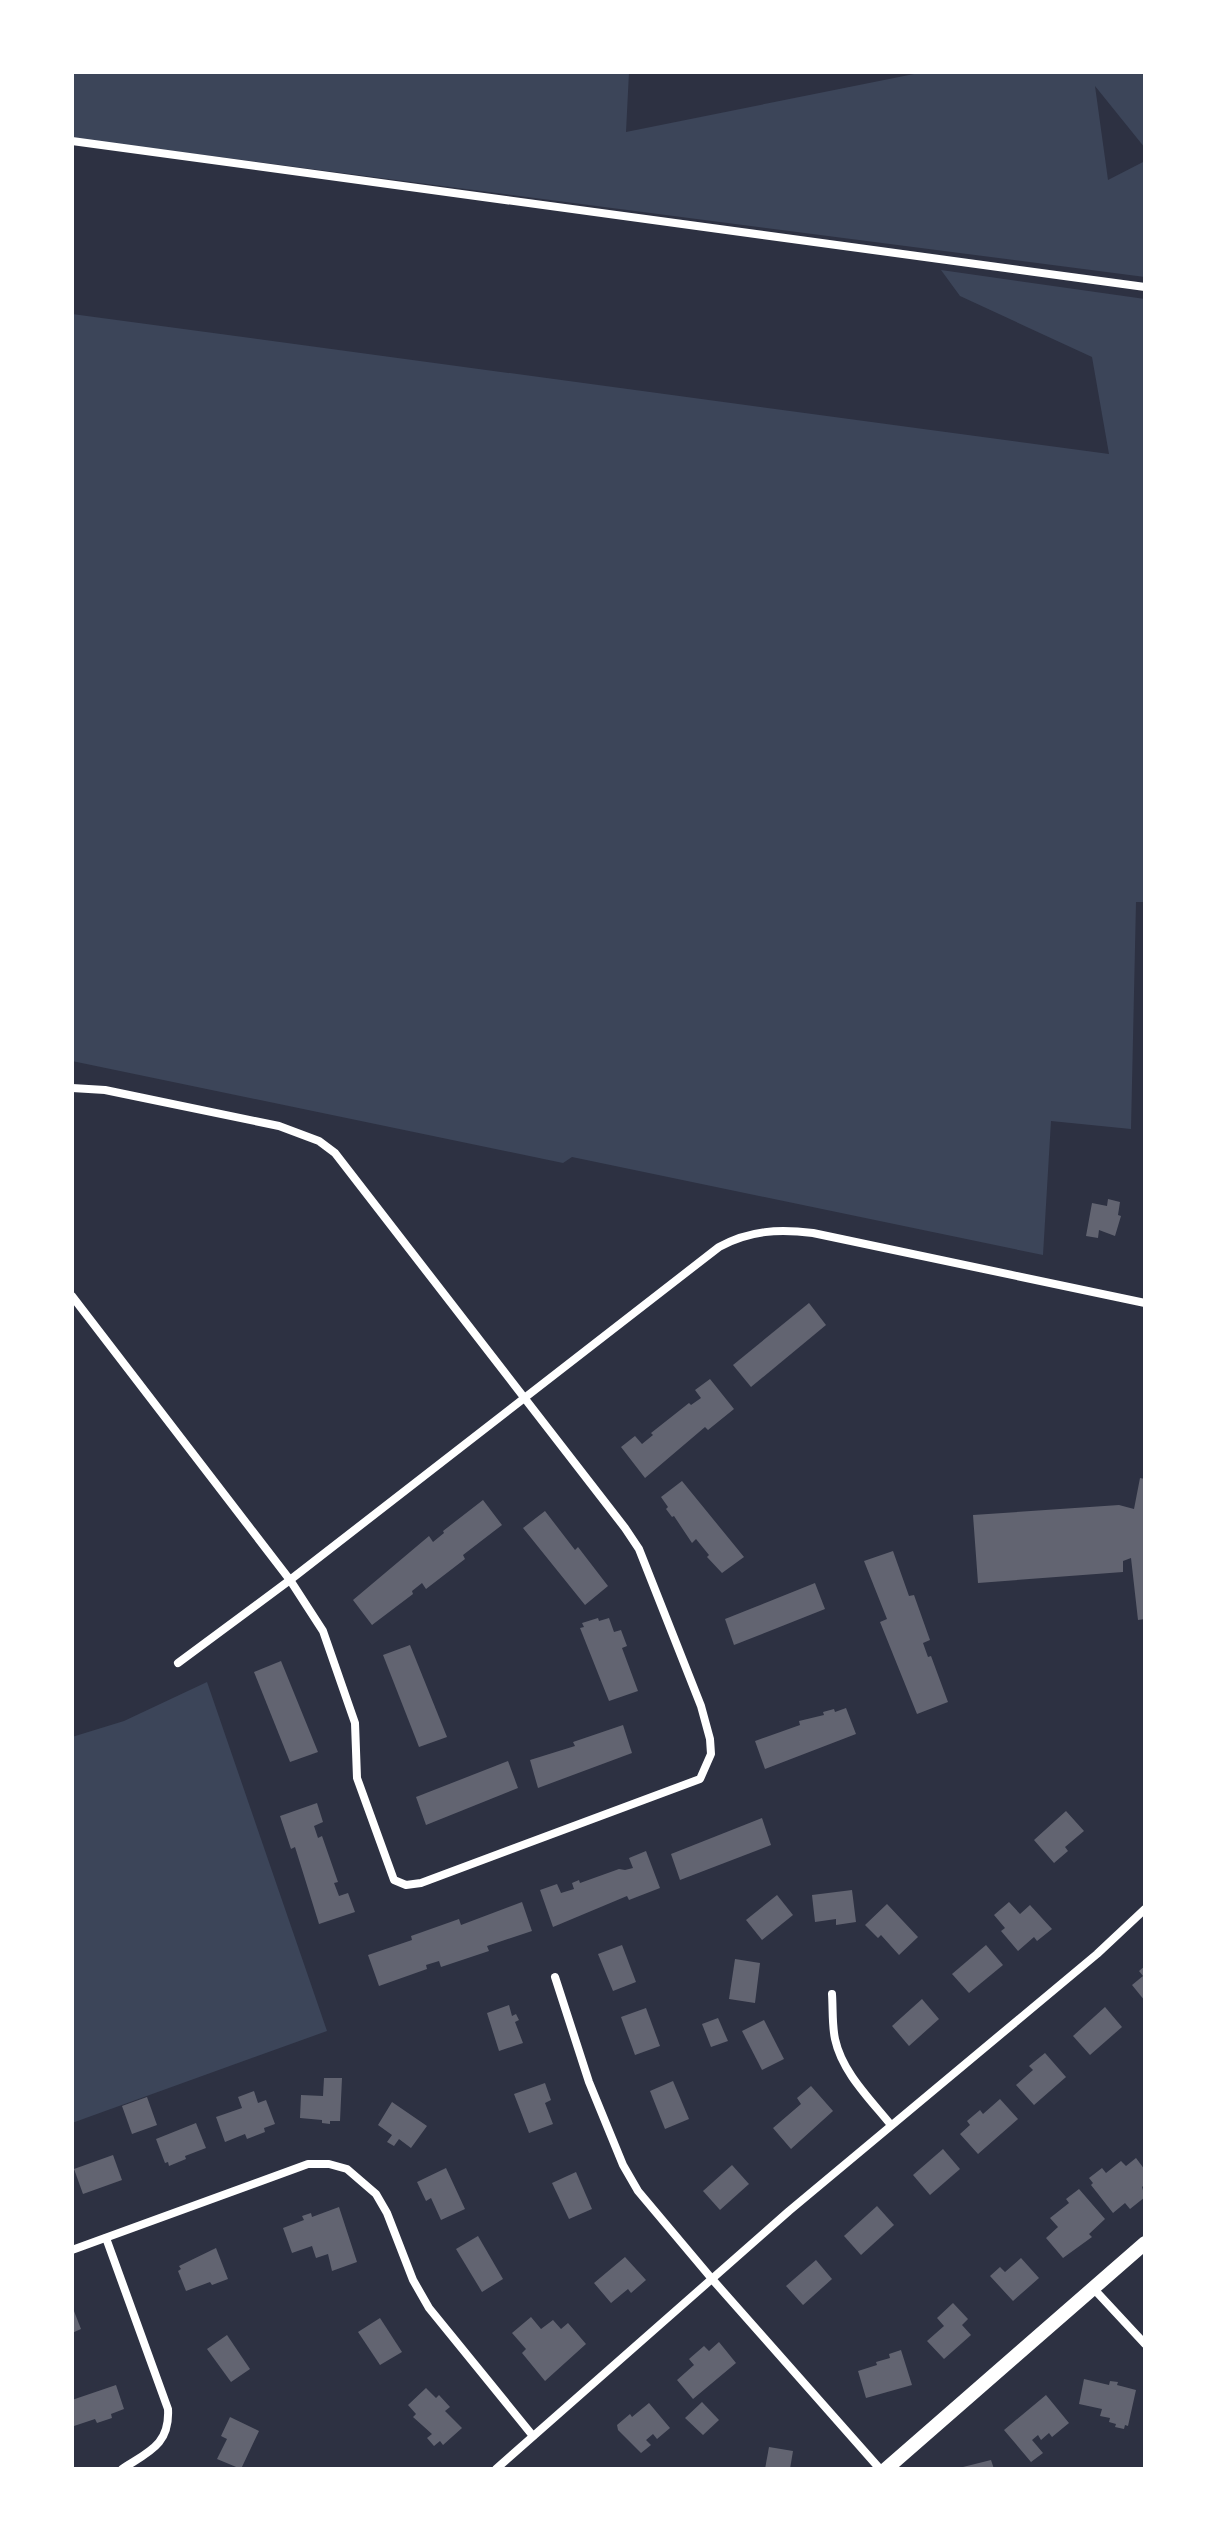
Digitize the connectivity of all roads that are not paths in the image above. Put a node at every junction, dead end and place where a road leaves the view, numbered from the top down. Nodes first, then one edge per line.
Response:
1 (72, 141) edge
2 (1145, 287) edge
3 (72, 1088) edge
4 (72, 1296) edge
5 (1145, 1303) edge
6 (524, 1397) junction
7 (290, 1580) junction
8 (178, 1663) dead end
9 (1145, 1909) edge
10 (555, 1977) dead end
11 (832, 1994) dead end
12 (891, 2125) junction
13 (106, 2238) junction
14 (1145, 2243) edge
15 (72, 2250) edge
16 (712, 2279) junction
17 (1093, 2288) junction
18 (1145, 2344) edge
19 (533, 2436) junction
20 (122, 2469) edge
21 (496, 2469) edge
22 (883, 2469) edge

1 - 2 street
3 - 6 street
4 - 7 street
5 - 6 street
6 - 7 street
6 - 7 street
7 - 8 street
9 - 12 street
10 - 16 street
11 - 12 street
12 - 16 street
13 - 15 street
13 - 19 street
13 - 20 street
14 - 17 street
16 - 19 street
16 - 22 street
17 - 18 street
17 - 22 street
19 - 21 street

